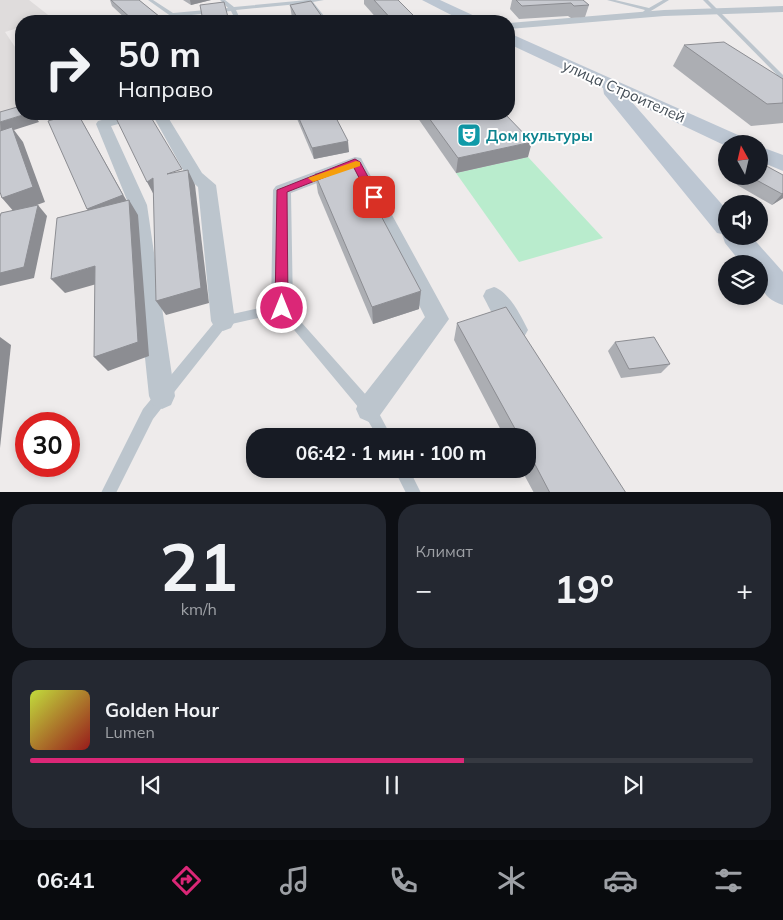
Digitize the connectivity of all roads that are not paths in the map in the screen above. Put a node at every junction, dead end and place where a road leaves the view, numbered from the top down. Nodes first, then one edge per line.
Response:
1 (150, 0) edge
2 (222, 0) edge
3 (322, 0) edge
4 (429, 0) edge
5 (609, 0) edge
6 (667, 0) edge
7 (705, 0) edge
8 (310, 1) edge
9 (715, 6) edge
10 (232, 9) junction
11 (783, 9) edge
12 (754, 10) junction
13 (646, 12) junction
14 (235, 15) edge
15 (320, 15) edge
16 (461, 15) edge
17 (783, 18) edge
18 (515, 25) edge
19 (515, 41) edge
20 (783, 79) edge
21 (606, 84) junction
22 (117, 120) edge
23 (162, 120) edge
24 (719, 135) edge
25 (768, 157) edge
26 (783, 164) edge
27 (718, 217) edge
28 (742, 245) edge
29 (751, 255) edge
30 (768, 276) edge
31 (783, 293) edge
32 (494, 296) dead end
33 (282, 308) junction
34 (223, 321) junction
35 (532, 353) edge
36 (162, 396) junction
37 (369, 409) junction
38 (380, 428) edge
39 (406, 478) edge
40 (108, 492) edge
41 (414, 492) edge

1 - 10 lane
2 - 10 lane
3 - 8 lane
4 - 16 street
5 - 13 lane
6 - 13 lane
7 - 9 lane
8 - 10 lane
8 - 15 lane
9 - 12 street
9 - 13 street
9 - 20 lane
10 - 14 lane
11 - 12 street
12 - 17 street
13 - 18 street
19 - 21 street, улица Строителей
21 - 24 street, улица Строителей
21 - 27 street
22 - 36 street
23 - 34 street
25 - 26 street
28 - 29 street
30 - 31 street
32 - 35 street
33 - 34 lane
33 - 37 lane
33 - 37 street
34 - 36 lane
36 - 40 lane
37 - 38 lane
39 - 41 lane

